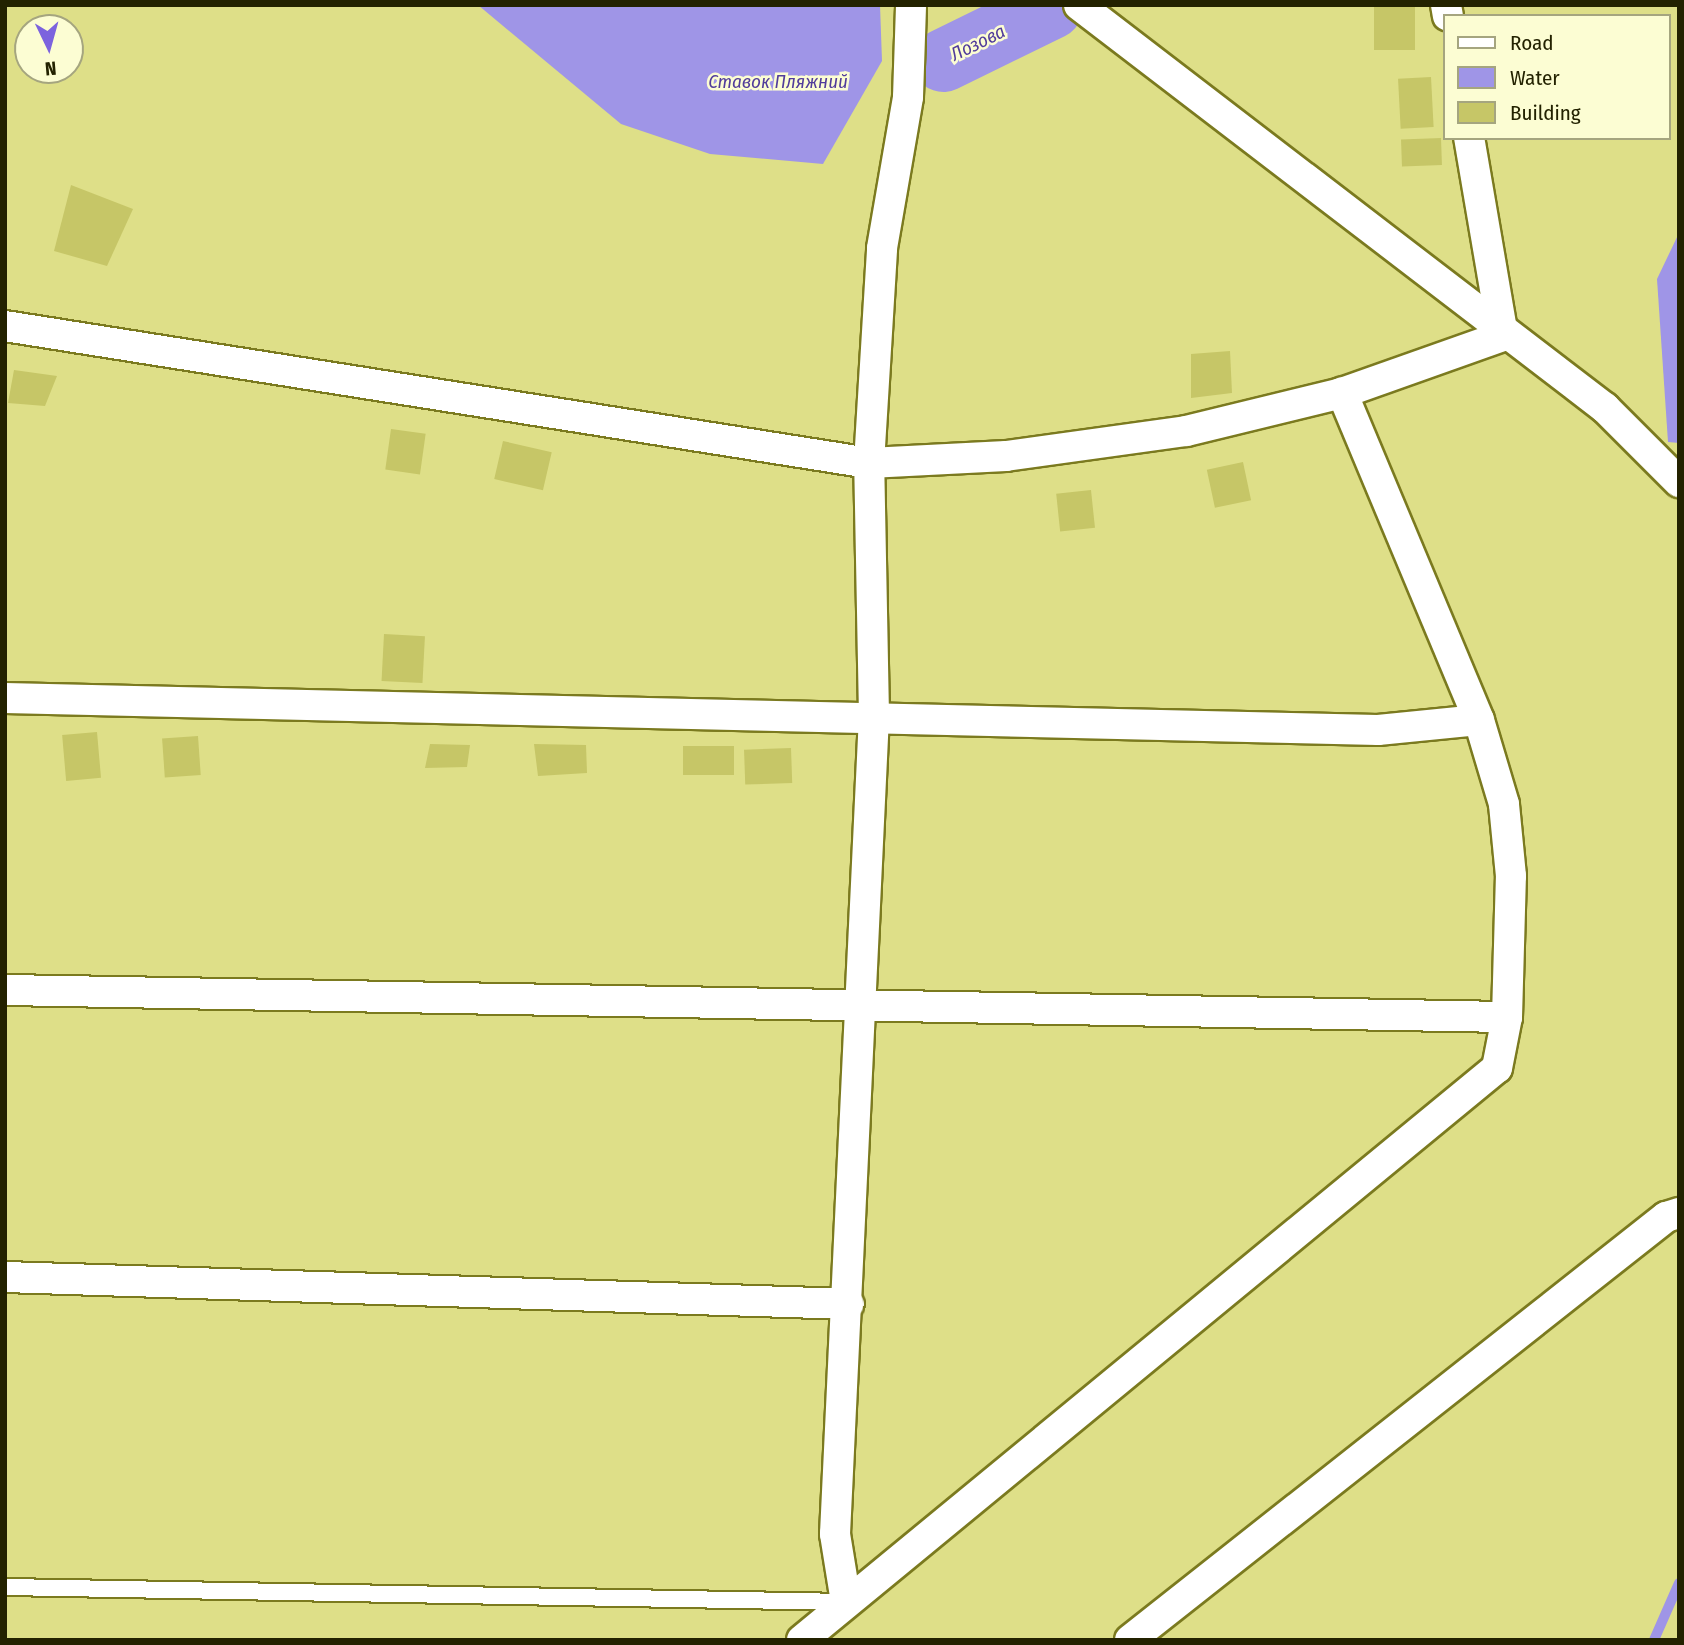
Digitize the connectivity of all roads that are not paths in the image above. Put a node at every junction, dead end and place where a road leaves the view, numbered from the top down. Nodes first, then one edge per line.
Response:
1 (911, 5) edge
2 (1079, 5) edge
3 (1469, 140) edge
4 (5, 326) edge
5 (1503, 336) junction
6 (1342, 393) junction
7 (869, 463) junction
8 (1679, 482) edge
9 (5, 698) edge
10 (874, 715) junction
11 (1479, 720) junction
12 (5, 990) edge
13 (857, 1002) junction
14 (1507, 1017) junction
15 (1679, 1213) edge
16 (5, 1277) edge
17 (849, 1304) junction
18 (5, 1587) edge
19 (846, 1602) junction
20 (802, 1640) edge
21 (1130, 1640) edge

1 - 7 street
2 - 5 street
3 - 5 street
4 - 7 street
5 - 6 street
5 - 8 street
6 - 7 street
6 - 11 street
7 - 10 street
9 - 10 street
10 - 11 street
10 - 13 street
11 - 14 street
12 - 13 street
13 - 14 street
13 - 17 street
14 - 19 street
15 - 21 street
16 - 17 street
17 - 19 street
18 - 19 lane
19 - 20 street

